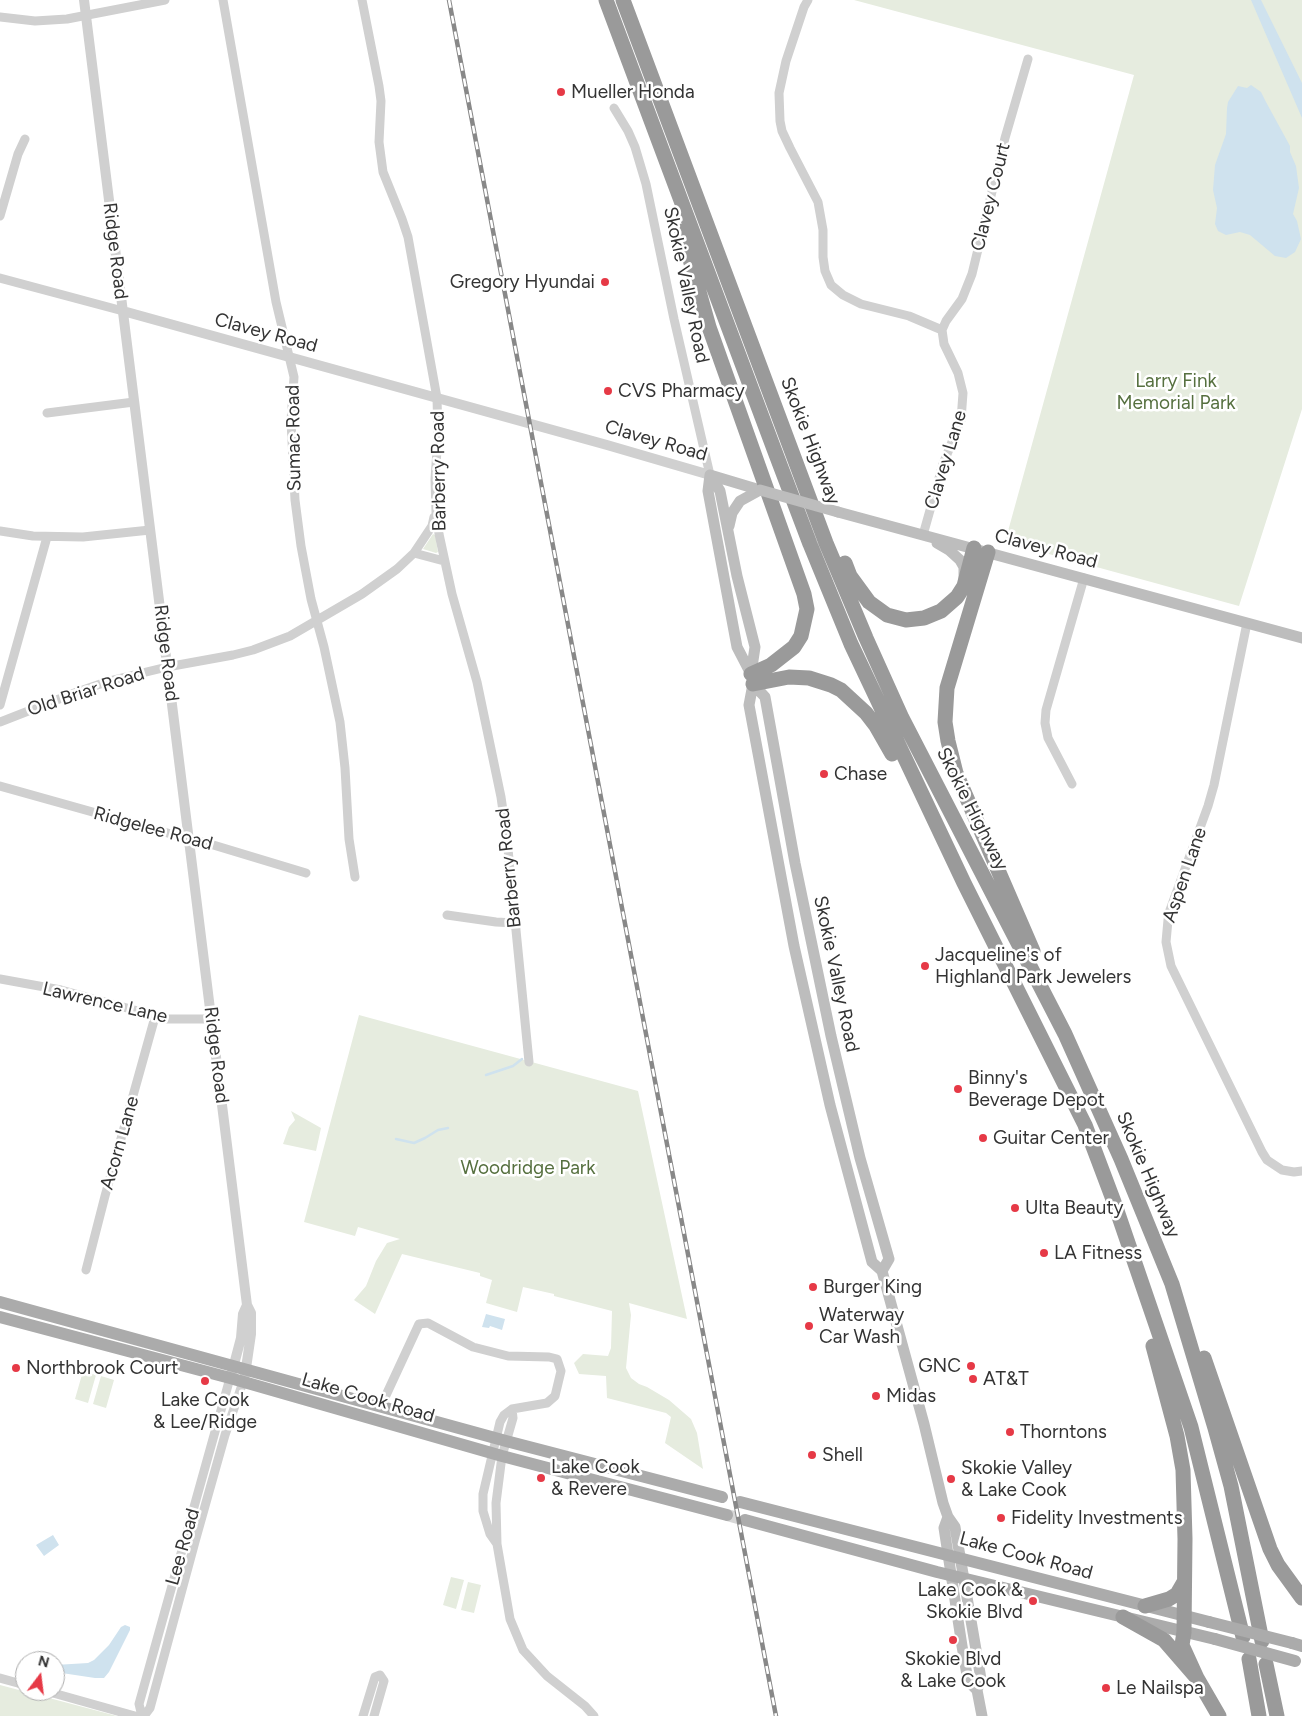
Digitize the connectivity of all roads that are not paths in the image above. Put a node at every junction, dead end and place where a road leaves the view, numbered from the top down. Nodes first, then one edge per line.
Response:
1 (84, 0) edge
2 (165, 0) edge
3 (223, 0) edge
4 (362, 0) edge
5 (606, 0) edge
6 (623, 0) edge
7 (808, 0) edge
8 (86, 15) junction
9 (0, 17) edge
10 (1028, 59) dead end
11 (614, 108) dead end
12 (652, 122) junction
13 (25, 138) dead end
14 (0, 216) edge
15 (0, 278) edge
16 (123, 311) junction
17 (942, 330) junction
18 (289, 357) junction
19 (759, 363) junction
20 (437, 398) junction
21 (134, 402) junction
22 (47, 413) dead end
23 (710, 475) junction
24 (760, 490) junction
25 (436, 512) junction
26 (728, 529) junction
27 (150, 530) junction
28 (0, 531) edge
29 (924, 536) junction
30 (47, 537) junction
31 (981, 550) junction
32 (414, 553) junction
33 (444, 561) junction
34 (1084, 578) junction
35 (964, 586) junction
36 (317, 621) junction
37 (1246, 623) junction
38 (1302, 638) edge
39 (167, 667) junction
40 (752, 679) junction
41 (0, 705) edge
42 (0, 722) edge
43 (1072, 784) dead end
44 (0, 786) edge
45 (189, 840) junction
46 (952, 855) junction
47 (306, 873) dead end
48 (355, 877) dead end
49 (447, 915) dead end
50 (515, 923) junction
51 (0, 978) edge
52 (155, 1017) junction
53 (211, 1019) junction
54 (1065, 1034) junction
55 (831, 1036) junction
56 (815, 1039) junction
57 (529, 1062) dead end
58 (846, 1101) junction
59 (830, 1105) junction
60 (1302, 1171) edge
61 (1114, 1202) junction
62 (86, 1270) dead end
63 (882, 1271) junction
64 (1172, 1284) junction
65 (0, 1302) edge
66 (0, 1317) edge
67 (238, 1374) junction
68 (381, 1406) junction
69 (501, 1439) junction
70 (497, 1455) junction
71 (722, 1497) dead end
72 (740, 1502) dead end
73 (727, 1515) tunnel mouth
74 (948, 1517) junction
75 (745, 1520) tunnel mouth
76 (497, 1544) junction
77 (947, 1555) junction
78 (962, 1559) junction
79 (950, 1575) junction
80 (964, 1578) junction
81 (1184, 1582) junction
82 (1302, 1598) edge
83 (1145, 1606) junction
84 (1184, 1616) junction
85 (1123, 1617) junction
86 (1184, 1632) junction
87 (1243, 1637) dead end
88 (1262, 1641) dead end
89 (1298, 1645) edge
90 (1248, 1659) dead end
91 (1299, 1662) edge
92 (1266, 1664) dead end
93 (0, 1678) edge
94 (1197, 1678) junction
95 (15, 1682) edge
96 (977, 1690) junction
97 (65, 1696) edge
98 (136, 1716) edge
99 (143, 1716) edge
100 (363, 1716) edge
101 (374, 1716) edge
102 (594, 1716) edge
103 (982, 1716) edge
104 (1219, 1716) edge
105 (1259, 1716) edge
106 (1277, 1716) edge

1 - 8 street, Ridge Road
2 - 8 street
3 - 18 street, Sumac Road
4 - 20 street, Barberry Road
5 - 12 highway, Skokie Highway
6 - 19 highway, Skokie Highway
7 - 17 street
8 - 9 street
8 - 16 street, Ridge Road
10 - 17 street, Clavey Court
11 - 23 street, Skokie Valley Road
12 - 40 highway
12 - 46 highway, Skokie Highway
13 - 14 street
15 - 16 street, Clavey Road
16 - 18 street, Clavey Road
16 - 21 street, Ridge Road
17 - 29 street, Clavey Lane
18 - 20 street, Clavey Road
18 - 36 street, Sumac Road
19 - 35 highway
19 - 54 highway, Skokie Highway
20 - 23 street, Clavey Road
20 - 25 street, Barberry Road
21 - 22 street
21 - 27 street, Ridge Road
23 - 24 main road, Clavey Road
23 - 26 main road, Skokie Valley Road
23 - 40 main road, Skokie Valley Road
24 - 26 main road
24 - 29 main road, Clavey Road, bridge
25 - 32 street, Old Briar Road
25 - 33 street, Barberry Road
26 - 40 main road, Skokie Valley Road
27 - 30 street
27 - 39 street, Ridge Road
28 - 30 street
29 - 31 main road, Clavey Road
29 - 35 main road
30 - 41 street
31 - 34 main road, Clavey Road
31 - 35 highway
31 - 54 highway
32 - 33 street
32 - 36 street, Old Briar Road
33 - 50 street, Barberry Road
34 - 37 main road, Clavey Road
34 - 43 street
36 - 39 street, Old Briar Road
36 - 48 street, Sumac Road
37 - 38 main road, Clavey Road
37 - 60 street, Aspen Lane
39 - 42 street, Old Briar Road
39 - 45 street, Ridge Road
40 - 46 highway
40 - 55 main road, Skokie Valley Road
40 - 56 main road, Skokie Valley Road
44 - 45 street, Ridgelee Road
45 - 47 street, Ridgelee Road
45 - 53 street, Ridge Road
46 - 61 highway, Skokie Highway
49 - 50 street
50 - 57 street, Barberry Road
51 - 52 street, Lawrence Lane
52 - 53 street, Lawrence Lane
52 - 62 street, Acorn Lane
53 - 67 street, Ridge Road
54 - 64 highway, Skokie Highway
55 - 56 main road
55 - 58 main road, Skokie Valley Road
56 - 59 main road, Skokie Valley Road
58 - 59 main road
58 - 63 main road, Skokie Valley Road
59 - 63 main road, Skokie Valley Road
61 - 81 highway
61 - 87 highway, Skokie Highway
63 - 74 main road, Skokie Valley Road
64 - 82 highway
64 - 88 highway, Skokie Highway
65 - 67 main road, Lake Cook Road
66 - 67 main road, Lake Cook Road
67 - 68 main road, Lake Cook Road
67 - 70 main road, Lake Cook Road
67 - 99 street, Lee Road
67 - 99 street, Lee Road
68 - 69 main road, Lake Cook Road
68 - 69 street
69 - 70 street
69 - 71 main road, Lake Cook Road
70 - 73 main road, Lake Cook Road
70 - 76 street
70 - 76 street
72 - 77 main road, Lake Cook Road
74 - 77 main road, Skokie Valley Road
74 - 78 main road, Skokie Valley Road
75 - 79 main road, Lake Cook Road
76 - 102 street
77 - 78 main road, Lake Cook Road
77 - 79 main road, Skokie Valley Road
78 - 80 main road, Skokie Valley Road
78 - 83 main road, Lake Cook Road
79 - 80 main road, Lake Cook Road
79 - 96 main road, Skokie Valley Road
80 - 85 main road, Lake Cook Road
80 - 96 main road, Skokie Valley Road
81 - 83 highway
81 - 84 highway
83 - 84 main road, Lake Cook Road
84 - 86 highway
84 - 89 main road, Lake Cook Road, bridge
85 - 86 main road, Lake Cook Road
85 - 94 highway
86 - 91 main road, Lake Cook Road, bridge
86 - 94 highway
90 - 105 highway
92 - 106 highway
93 - 95 street
94 - 104 highway
96 - 103 main road
97 - 98 street
100 - 101 street

